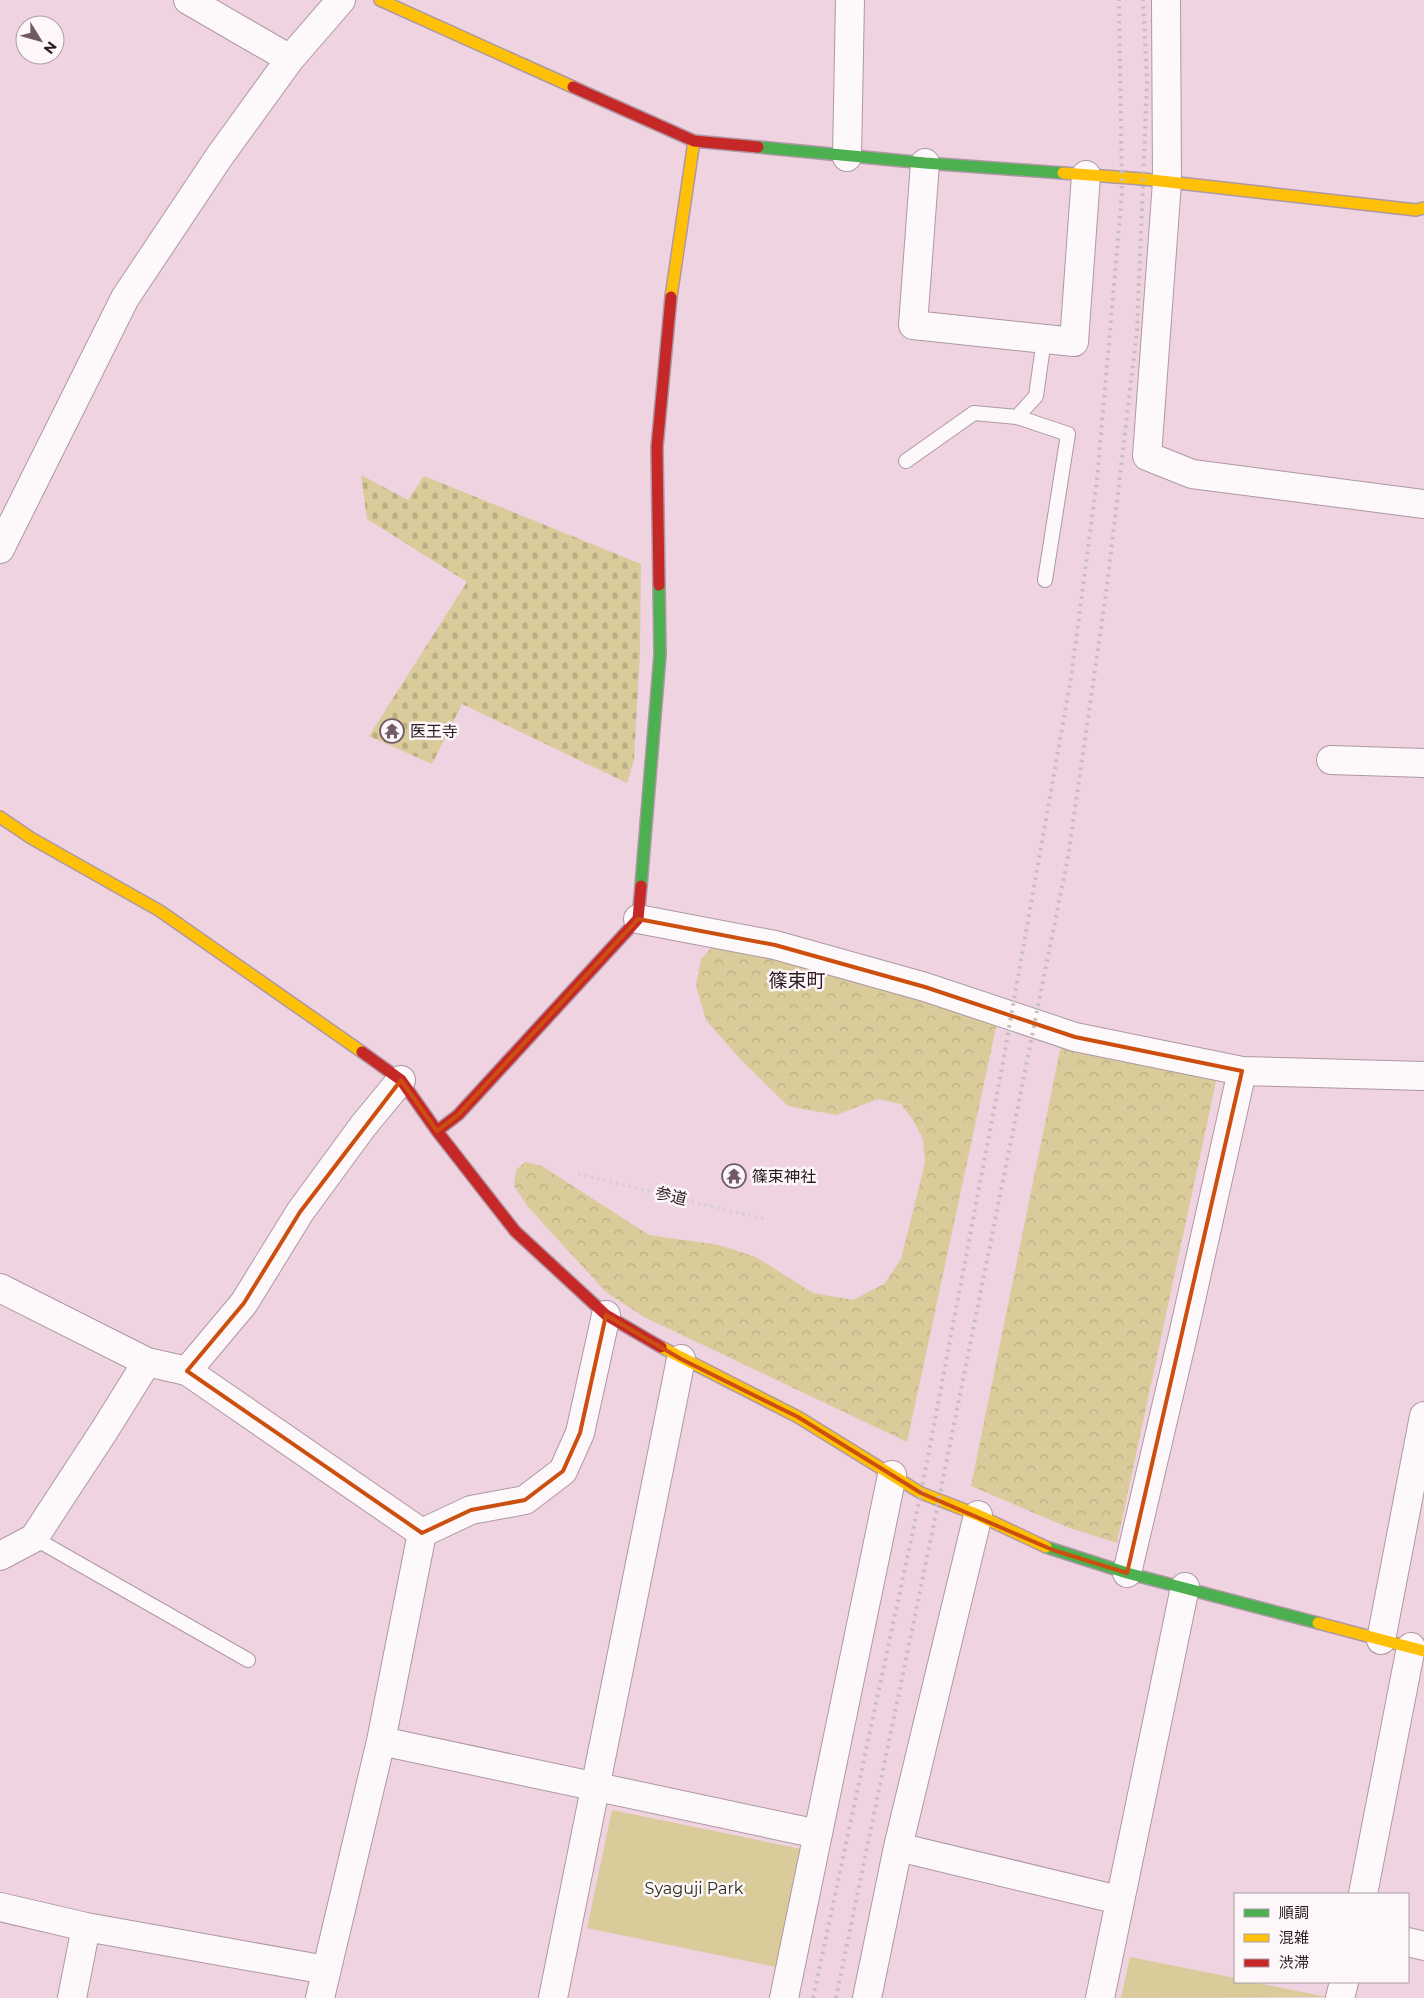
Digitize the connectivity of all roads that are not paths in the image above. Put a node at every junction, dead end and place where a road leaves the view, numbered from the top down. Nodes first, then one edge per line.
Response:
1 (188, 0) edge
2 (341, 0) edge
3 (380, 0) edge
4 (850, 0) edge
5 (1166, 0) edge
6 (290, 59) junction
7 (694, 140) junction
8 (847, 157) junction
9 (925, 164) junction
10 (1086, 175) junction
11 (1167, 182) junction
12 (1424, 208) edge
13 (1044, 339) junction
14 (1016, 417) junction
15 (906, 461) dead end
16 (1424, 504) edge
17 (0, 549) edge
18 (1045, 580) dead end
19 (1331, 760) dead end
20 (1424, 763) edge
21 (0, 817) edge
22 (638, 919) junction
23 (1423, 1070) edge
24 (1242, 1071) junction
25 (401, 1080) junction
26 (437, 1131) junction
27 (0, 1288) edge
28 (606, 1315) junction
29 (680, 1359) junction
30 (147, 1362) junction
31 (187, 1371) junction
32 (1424, 1416) edge
33 (892, 1475) junction
34 (978, 1515) junction
35 (422, 1533) junction
36 (34, 1538) junction
37 (0, 1556) edge
38 (1127, 1573) junction
39 (1185, 1587) junction
40 (1381, 1640) junction
41 (1417, 1649) edge
42 (248, 1660) dead end
43 (381, 1741) junction
44 (596, 1786) junction
45 (818, 1834) junction
46 (898, 1847) junction
47 (1363, 1893) edge
48 (1120, 1900) junction
49 (0, 1907) edge
50 (86, 1928) junction
51 (1409, 1942) edge
52 (1424, 1946) edge
53 (326, 1970) junction
54 (1344, 1983) edge
55 (72, 1998) edge
56 (320, 1998) edge
57 (552, 1998) edge
58 (784, 1998) edge
59 (867, 1998) edge
60 (1100, 1998) edge
61 (1340, 1998) edge

1 - 6 street
2 - 6 street
3 - 7 street
4 - 8 street
5 - 11 street
6 - 17 street
7 - 8 street
7 - 22 street
8 - 9 street
9 - 10 street
9 - 13 street
10 - 11 street
10 - 13 street
11 - 12 street
11 - 16 street
13 - 14 lane
14 - 15 lane
14 - 18 lane
19 - 20 street
21 - 25 street
22 - 24 street
22 - 26 street
23 - 24 street
24 - 38 street
25 - 26 street
25 - 31 street
26 - 28 street
27 - 30 street
28 - 29 street
28 - 35 street
29 - 33 street
29 - 44 street
30 - 31 street
30 - 36 street
31 - 35 street
32 - 40 street
33 - 34 street
33 - 45 street
34 - 38 street
34 - 46 street
35 - 43 street
36 - 37 street
36 - 42 lane
38 - 39 street
39 - 40 street
39 - 48 street
40 - 41 street
41 - 47 street
43 - 44 street
43 - 53 street
44 - 45 street
44 - 57 street
45 - 58 street
46 - 48 street
46 - 59 street
48 - 60 street
49 - 50 street
50 - 53 street
50 - 55 street
51 - 52 street
53 - 56 street
54 - 61 street

